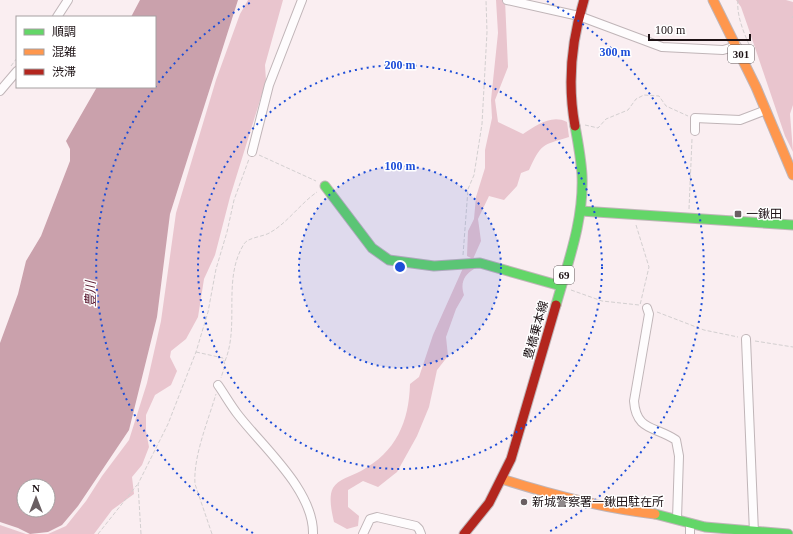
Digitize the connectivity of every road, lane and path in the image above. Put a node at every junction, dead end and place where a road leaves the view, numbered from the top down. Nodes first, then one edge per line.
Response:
1 (68, 0) edge
2 (302, 0) edge
3 (486, 0) edge
4 (507, 0) edge
5 (584, 0) edge
6 (713, 0) edge
7 (738, 0) edge
8 (58, 16) edge
9 (579, 16) junction
10 (737, 46) junction
11 (753, 54) dead end
12 (16, 72) edge
13 (0, 91) edge
14 (766, 110) junction
15 (695, 118) junction
16 (575, 124) junction
17 (695, 131) joint
18 (252, 152) junction
19 (793, 175) edge
20 (324, 186) junction
21 (581, 211) junction
22 (636, 216) junction
23 (688, 218) junction
24 (793, 225) edge
25 (461, 265) junction
26 (561, 286) junction
27 (644, 307) junction
28 (746, 339) junction
29 (793, 347) edge
30 (196, 352) junction
31 (225, 361) junction
32 (218, 385) junction
33 (502, 479) junction
34 (138, 484) junction
35 (677, 519) junction
36 (690, 523) junction
37 (754, 532) junction
38 (98, 534) edge
39 (141, 534) edge
40 (212, 534) edge
41 (313, 534) edge
42 (363, 534) edge
43 (421, 534) edge
44 (464, 534) edge
45 (690, 534) edge
46 (788, 534) edge

1 - 8 street
2 - 18 street
3 - 25 path
4 - 9 street
5 - 9 main road, 豊橋乗本線 / 69
6 - 10 main road, 301
7 - 11 path
9 - 10 street
9 - 16 main road, 豊橋乗本線 / 69
10 - 14 main road, 301
12 - 13 street
14 - 15 street
14 - 19 main road, 301
15 - 16 path
15 - 17 street
16 - 21 main road, 豊橋乗本線 / 69
17 - 23 path
18 - 20 path
18 - 30 path
20 - 25 main road
20 - 31 path
21 - 22 main road
21 - 26 main road, 豊橋乗本線 / 69
22 - 23 main road
22 - 27 path
23 - 24 main road
25 - 26 main road
26 - 27 path
26 - 33 main road, 豊橋乗本線 / 69
27 - 28 path
27 - 35 street
28 - 29 path
28 - 37 street
30 - 31 path
30 - 34 path
31 - 32 path
32 - 40 path
32 - 41 street
33 - 35 main road
33 - 44 main road, 豊橋乗本線 / 69
34 - 38 path
34 - 39 path
35 - 36 main road
36 - 37 main road
36 - 45 street
37 - 46 main road
42 - 43 street

